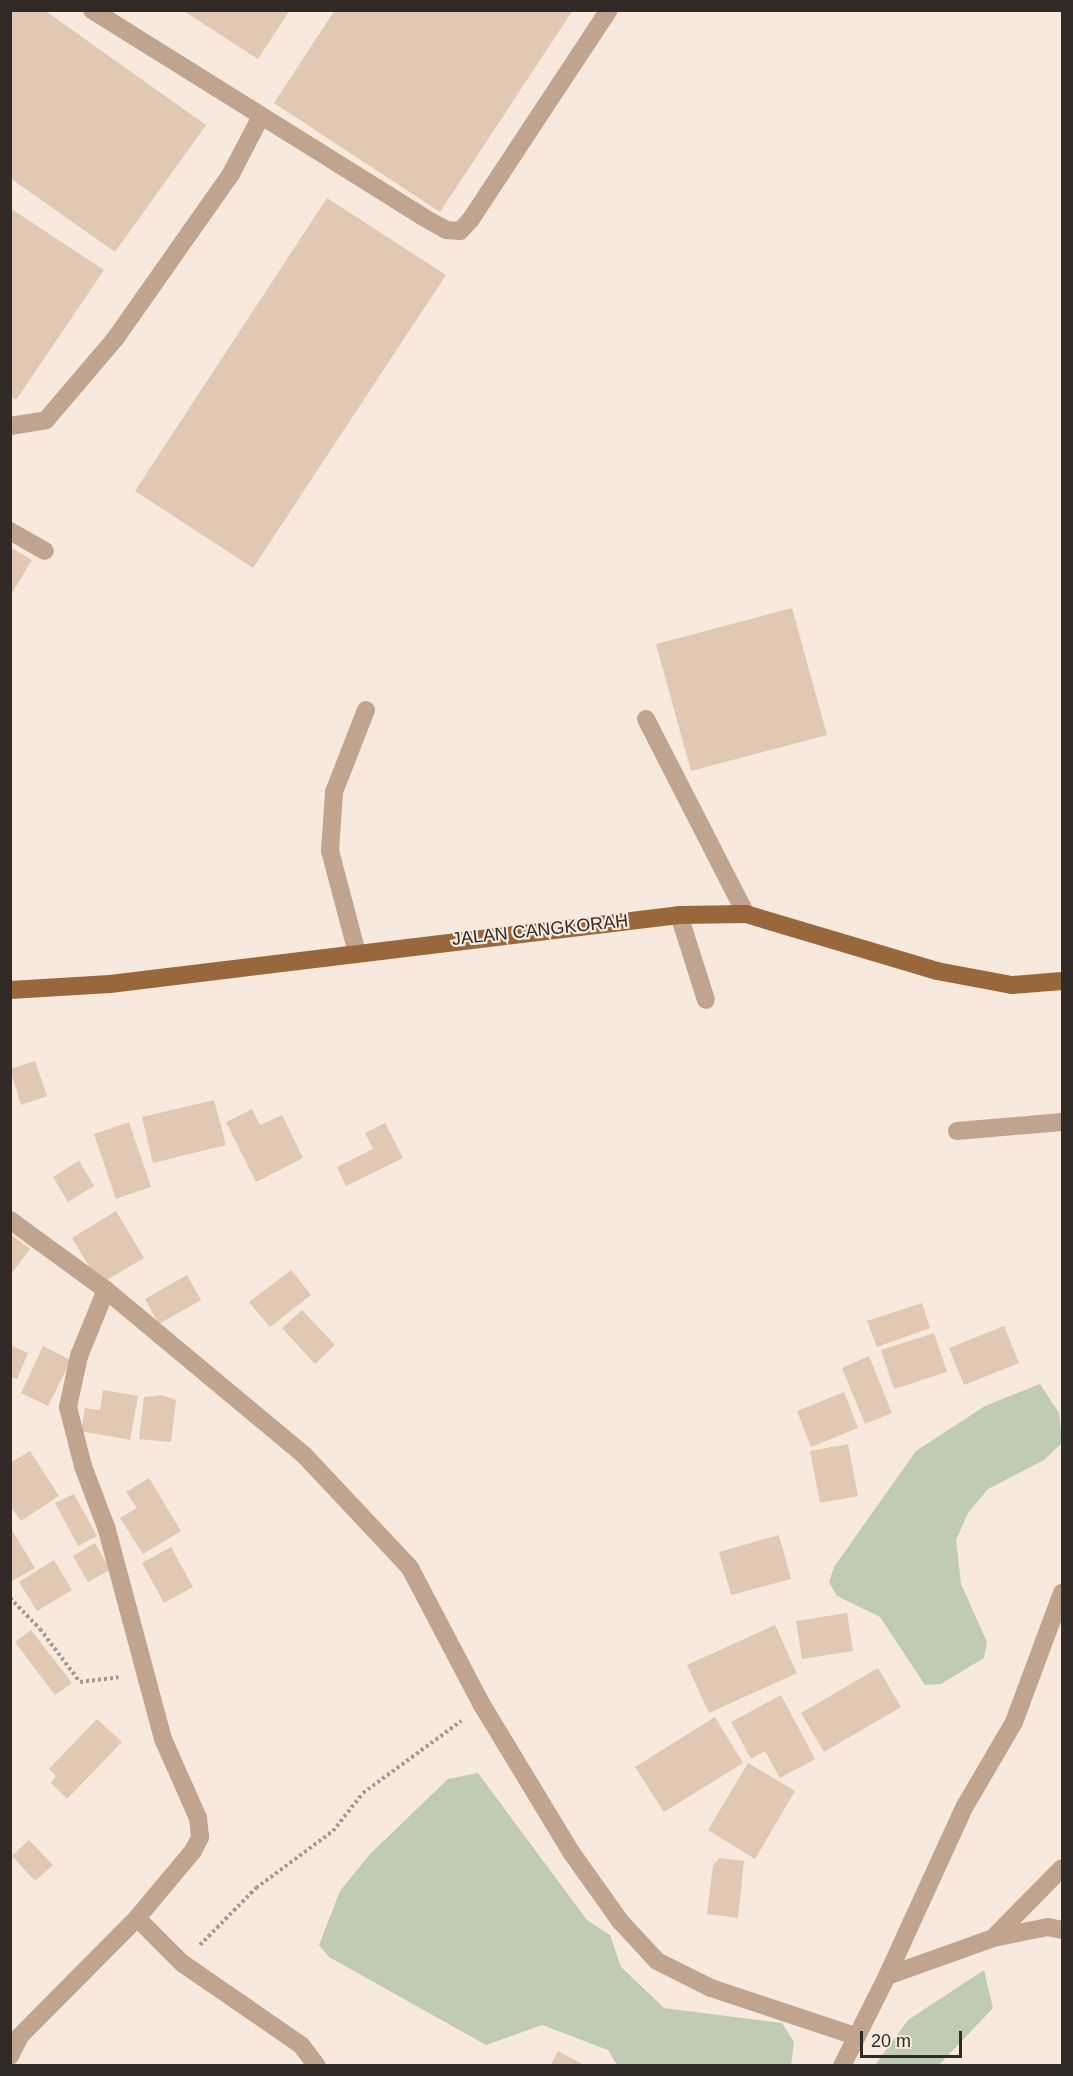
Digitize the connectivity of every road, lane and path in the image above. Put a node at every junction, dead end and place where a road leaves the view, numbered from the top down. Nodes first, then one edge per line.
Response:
1 (92, 10) edge
2 (609, 10) edge
3 (260, 118) junction
4 (10, 426) edge
5 (10, 531) edge
6 (45, 551) dead end
7 (366, 710) dead end
8 (646, 719) dead end
9 (746, 914) junction
10 (679, 915) junction
11 (357, 953) junction
12 (1062, 981) edge
13 (10, 990) edge
14 (706, 1000) dead end
15 (1062, 1122) edge
16 (957, 1131) dead end
17 (10, 1220) edge
18 (106, 1290) junction
19 (1062, 1593) edge
20 (10, 1598) edge
21 (145, 1671) junction
22 (482, 1706) junction
23 (1062, 1868) edge
24 (137, 1918) junction
25 (1062, 1930) edge
26 (993, 1938) junction
27 (182, 1963) junction
28 (887, 1976) junction
29 (855, 2036) junction
30 (10, 2056) edge
31 (317, 2066) edge
32 (842, 2066) edge

1 - 3 street
2 - 3 street
3 - 4 street
5 - 6 street
7 - 11 street
8 - 9 street
9 - 10 main road, JALAN CANGKORAH
9 - 12 main road, JALAN CANGKORAH
10 - 11 main road, JALAN CANGKORAH
10 - 14 street
11 - 13 main road, JALAN CANGKORAH
15 - 16 street
17 - 18 street
18 - 21 street
18 - 22 street
19 - 28 street
20 - 21 path
21 - 24 street
22 - 27 path
22 - 29 street
23 - 26 street
24 - 27 street
24 - 30 street
25 - 26 street
26 - 28 street
27 - 31 street
28 - 29 street
29 - 32 street

